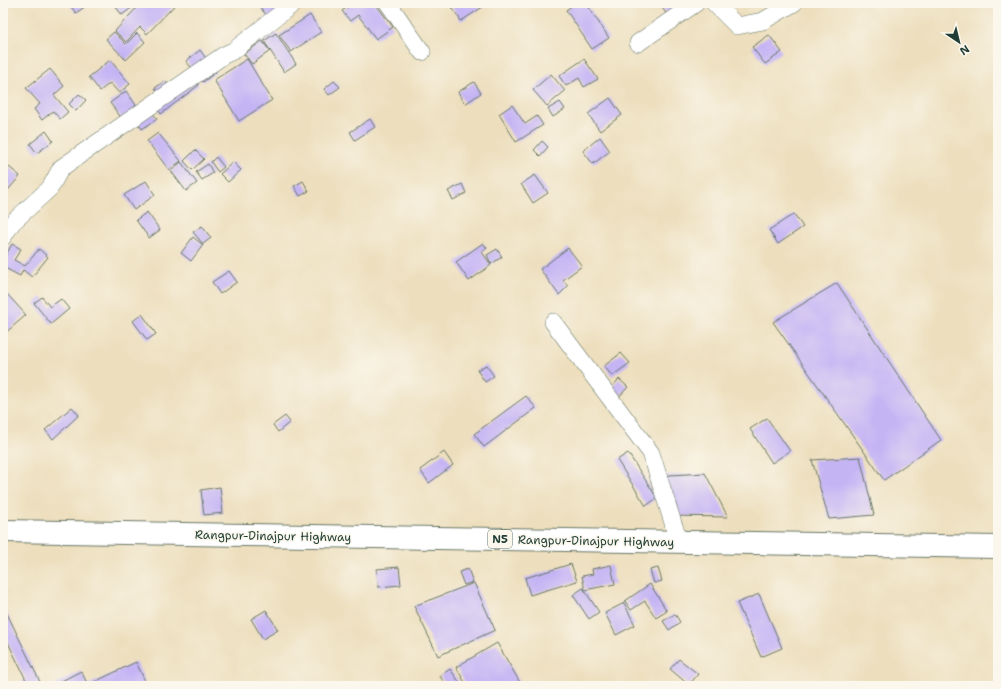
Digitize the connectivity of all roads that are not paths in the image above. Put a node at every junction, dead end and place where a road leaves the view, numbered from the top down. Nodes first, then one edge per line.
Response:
1 (294, 3) edge
2 (388, 3) edge
3 (696, 3) edge
4 (714, 3) edge
5 (794, 3) edge
6 (638, 43) dead end
7 (422, 52) dead end
8 (3, 237) edge
9 (553, 322) dead end
10 (3, 531) edge
11 (679, 542) junction
12 (998, 548) edge

1 - 8 street
2 - 7 street
3 - 6 street
4 - 5 street
9 - 11 street
10 - 11 highway, Rangpur-Dinajpur Highway / N5
11 - 12 highway, Rangpur-Dinajpur Highway / N5

